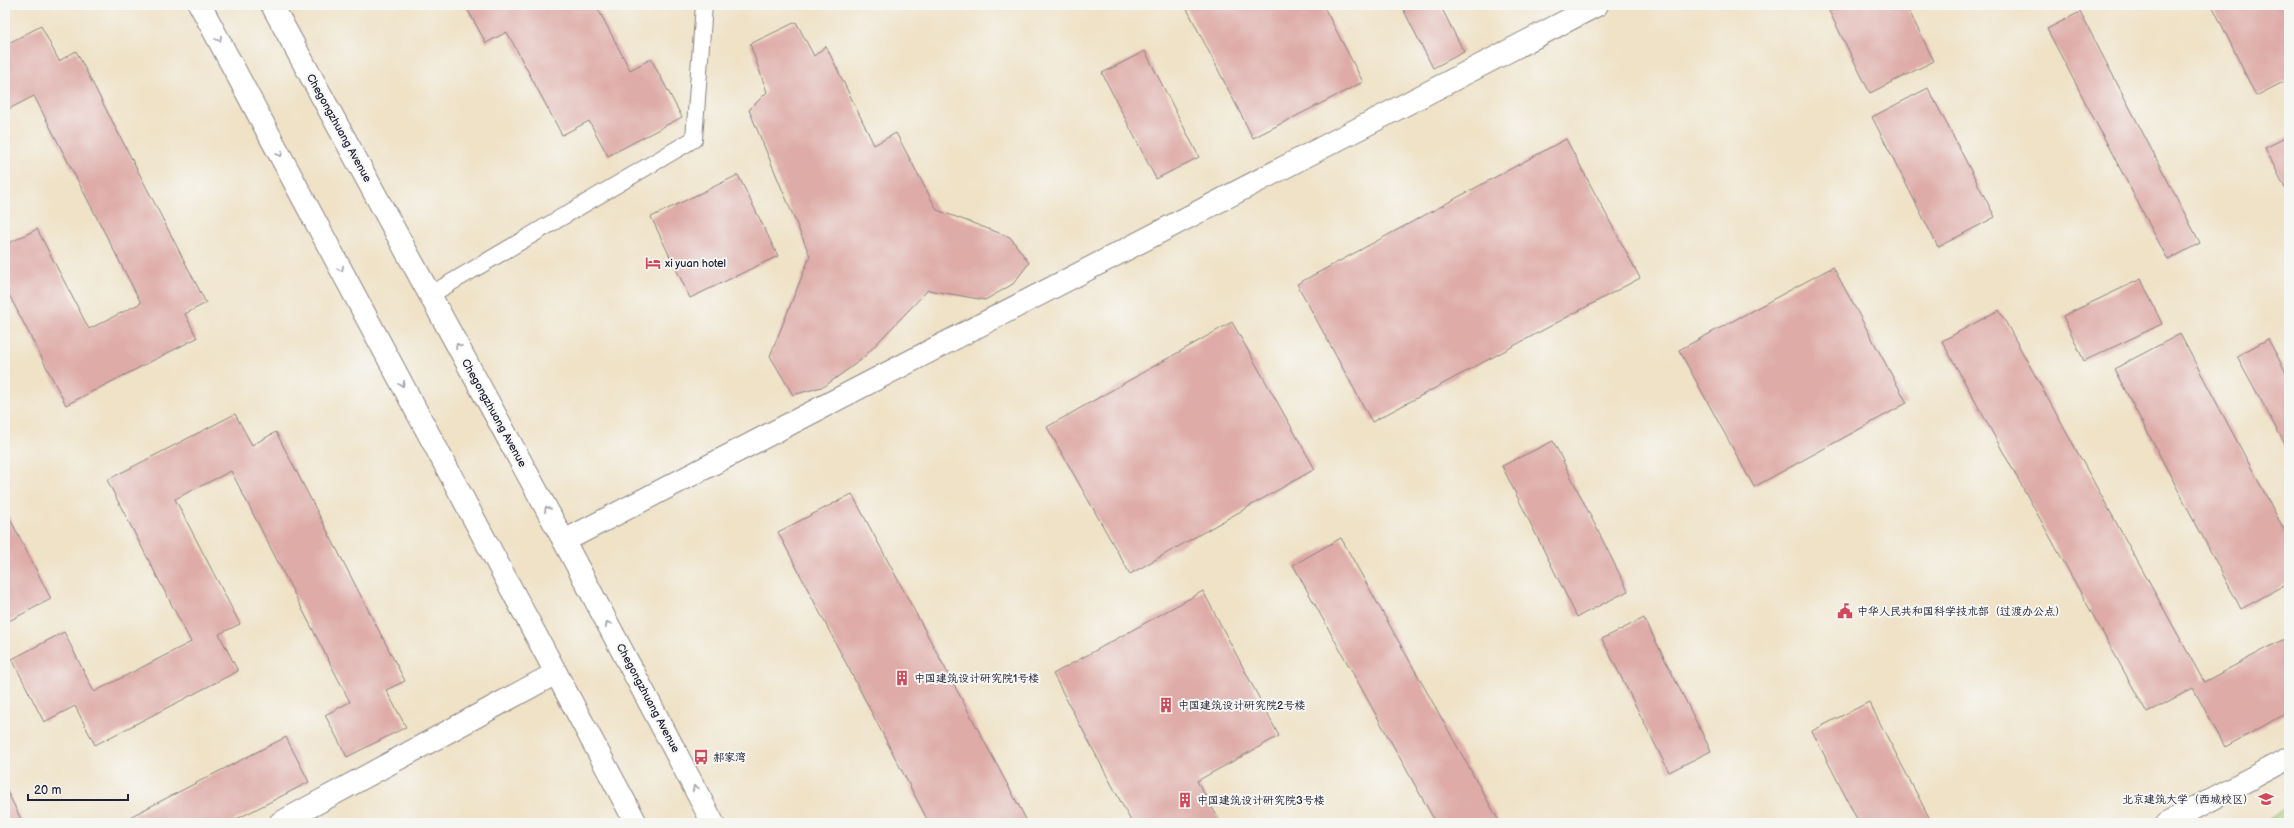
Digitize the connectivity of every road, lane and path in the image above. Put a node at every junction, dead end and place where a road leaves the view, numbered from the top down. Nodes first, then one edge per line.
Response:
1 (200, 5) edge
2 (272, 5) edge
3 (704, 5) edge
4 (1597, 5) edge
5 (430, 295) junction
6 (564, 541) junction
7 (556, 674) junction
8 (2289, 758) edge
9 (280, 823) edge
10 (636, 823) edge
11 (713, 823) edge
12 (2167, 823) edge

1 -> 7 main road
2 - 5 main road, Chegongzhuang Avenue
3 - 5 lane
4 - 6 main road
6 -> 5 main road, Chegongzhuang Avenue
11 -> 6 main road, Chegongzhuang Avenue
7 - 9 main road
7 - 10 main road
8 - 12 main road

